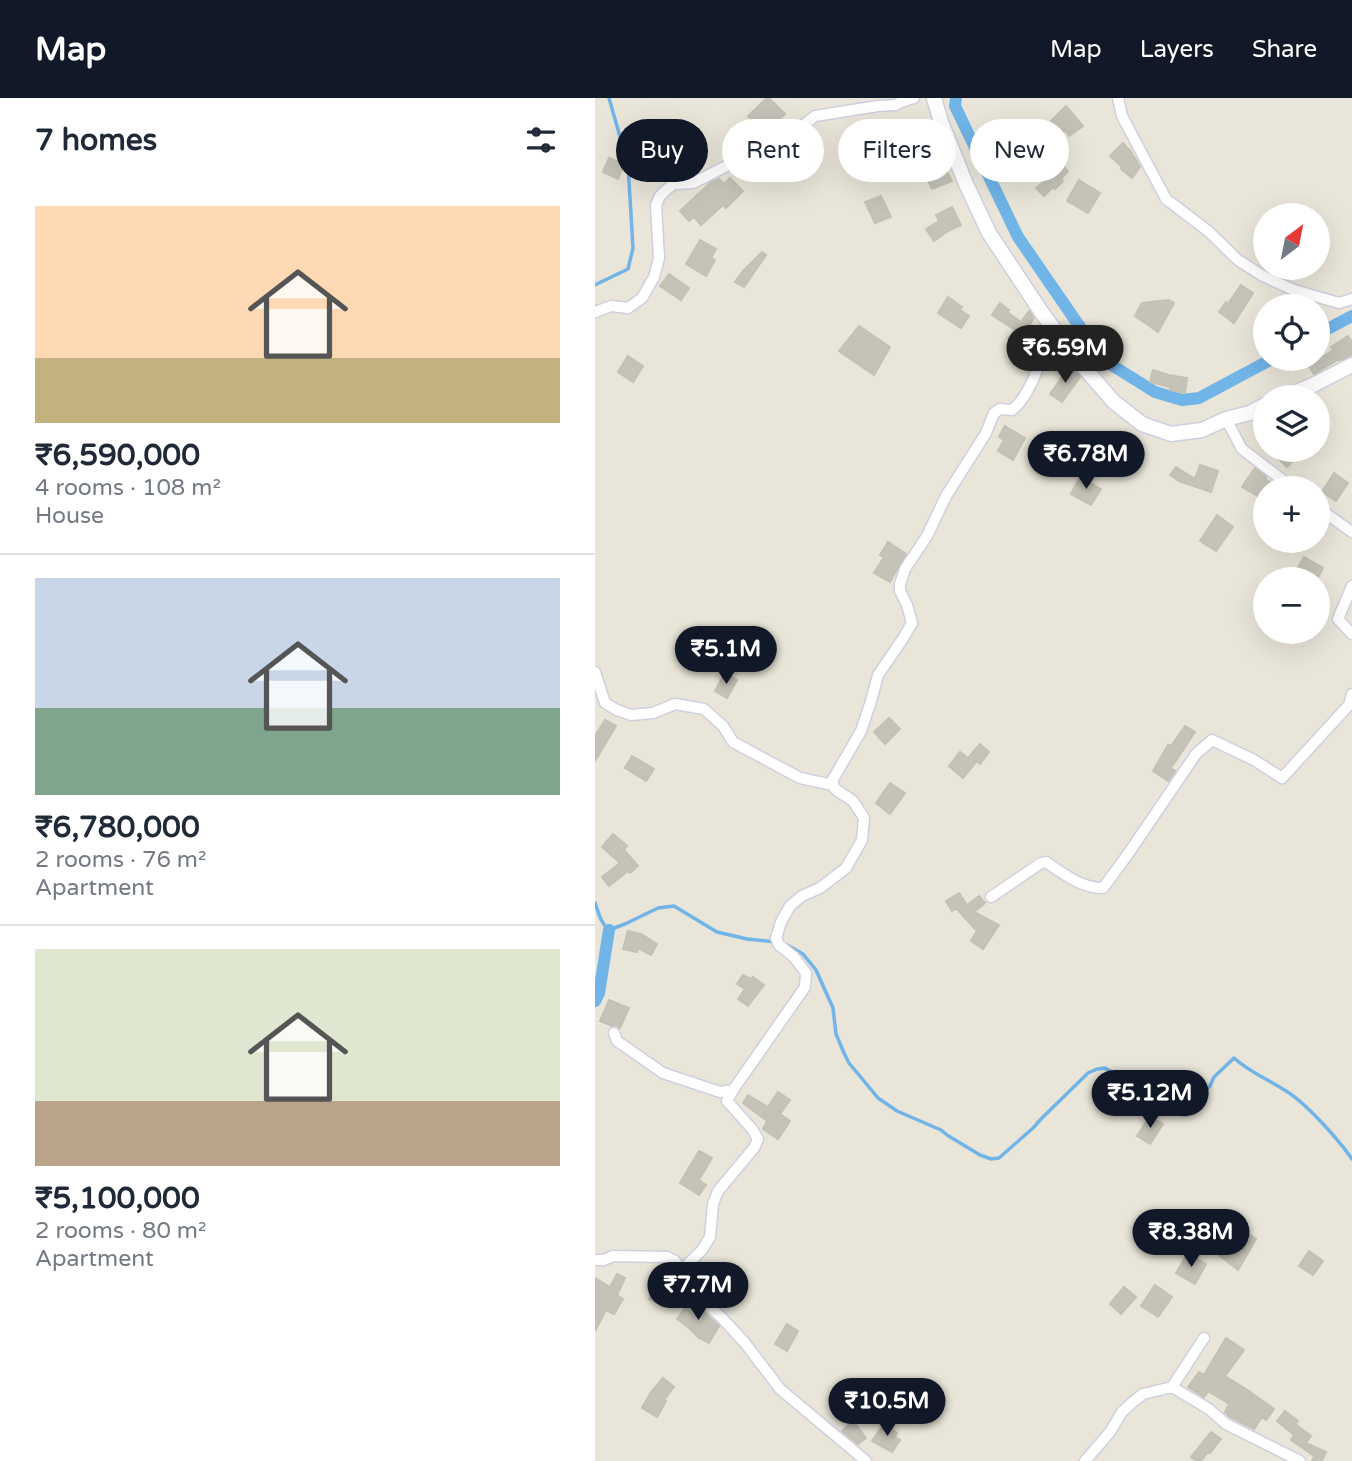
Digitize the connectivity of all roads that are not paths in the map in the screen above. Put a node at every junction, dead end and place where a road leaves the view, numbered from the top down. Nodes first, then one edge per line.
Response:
1 (914, 98) edge
2 (934, 98) edge
3 (1118, 98) edge
4 (1352, 299) edge
5 (595, 312) edge
6 (1053, 328) junction
7 (1352, 365) edge
8 (1313, 385) edge
9 (1253, 411) edge
10 (1226, 419) junction
11 (1277, 476) edge
12 (1330, 516) edge
13 (1352, 532) edge
14 (1352, 586) edge
15 (1352, 634) edge
16 (595, 672) edge
17 (1352, 694) edge
18 (833, 785) junction
19 (991, 897) dead end
20 (614, 1033) dead end
21 (733, 1090) junction
22 (595, 1260) edge
23 (681, 1271) junction
24 (1204, 1338) dead end
25 (1173, 1387) junction
26 (866, 1461) edge
27 (1086, 1461) edge
28 (1300, 1461) edge

1 - 5 street
2 - 6 main road
3 - 4 street
6 - 10 main road
6 - 18 street
7 - 8 main road
9 - 10 main road
10 - 11 street
12 - 13 street
14 - 15 street
16 - 18 street
17 - 19 street
18 - 21 street
20 - 21 street
21 - 23 street
22 - 23 street
23 - 26 street
24 - 25 street
25 - 27 street
25 - 28 street

